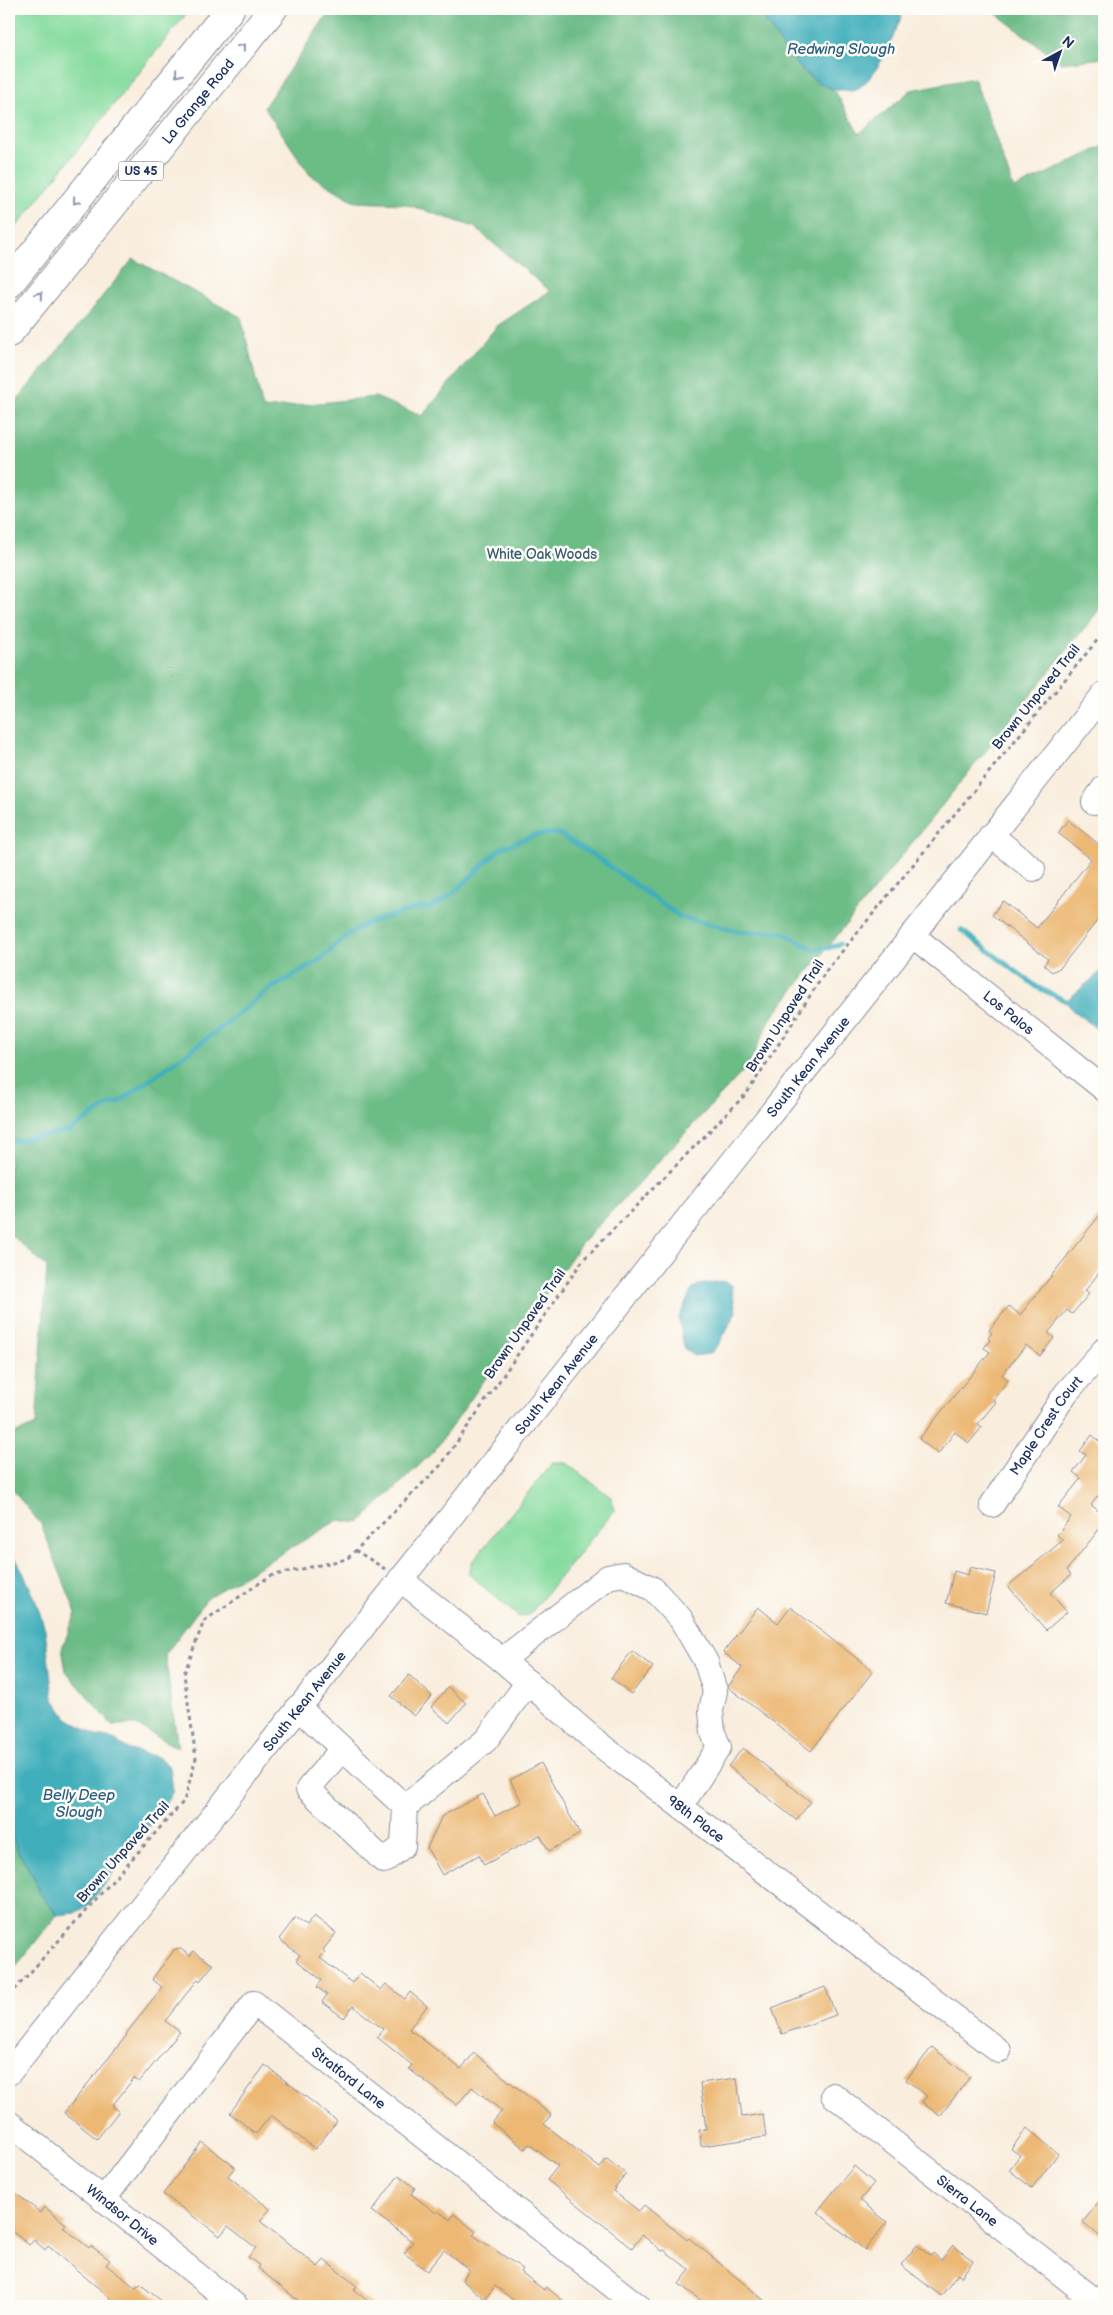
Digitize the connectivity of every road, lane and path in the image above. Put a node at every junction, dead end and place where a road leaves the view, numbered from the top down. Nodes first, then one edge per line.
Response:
1 (230, 9) edge
2 (273, 9) edge
3 (9, 284) edge
4 (9, 333) edge
5 (1104, 632) edge
6 (1104, 694) edge
7 (991, 836) junction
8 (1034, 869) dead end
9 (912, 935) junction
10 (1104, 1089) edge
11 (1104, 1350) edge
12 (992, 1505) dead end
13 (355, 1550) junction
14 (400, 1579) junction
15 (502, 1660) junction
16 (528, 1682) junction
17 (298, 1707) junction
18 (342, 1749) junction
19 (681, 1806) junction
20 (405, 1807) junction
21 (9, 1996) edge
22 (999, 2050) dead end
23 (9, 2073) edge
24 (833, 2094) dead end
25 (9, 2123) edge
26 (103, 2200) junction
27 (236, 2306) edge
28 (638, 2306) edge
29 (1102, 2306) edge

1 -> 3 highway, US 45
4 -> 2 highway, La Grange Road / US 45
5 - 13 path, Brown Unpaved Trail
6 - 7 street, South Kean Avenue
7 - 8 street
7 - 9 street, South Kean Avenue
9 - 10 street, Los Palos
9 - 14 street, South Kean Avenue
11 - 12 street, Maple Crest Court
13 - 14 path
13 - 21 path, Brown Unpaved Trail
14 - 15 street, 98th Place
14 - 17 street, South Kean Avenue
15 - 16 street, 98th Place
15 - 19 street
16 - 19 street, 98th Place
16 - 20 street
17 - 18 street
17 - 23 street, South Kean Avenue
18 - 20 street
18 - 20 street
19 - 22 street, 98th Place
24 - 29 street, Sierra Lane
25 - 26 street, Windsor Drive
26 - 27 street, Windsor Drive
26 - 28 street, Stratford Lane

